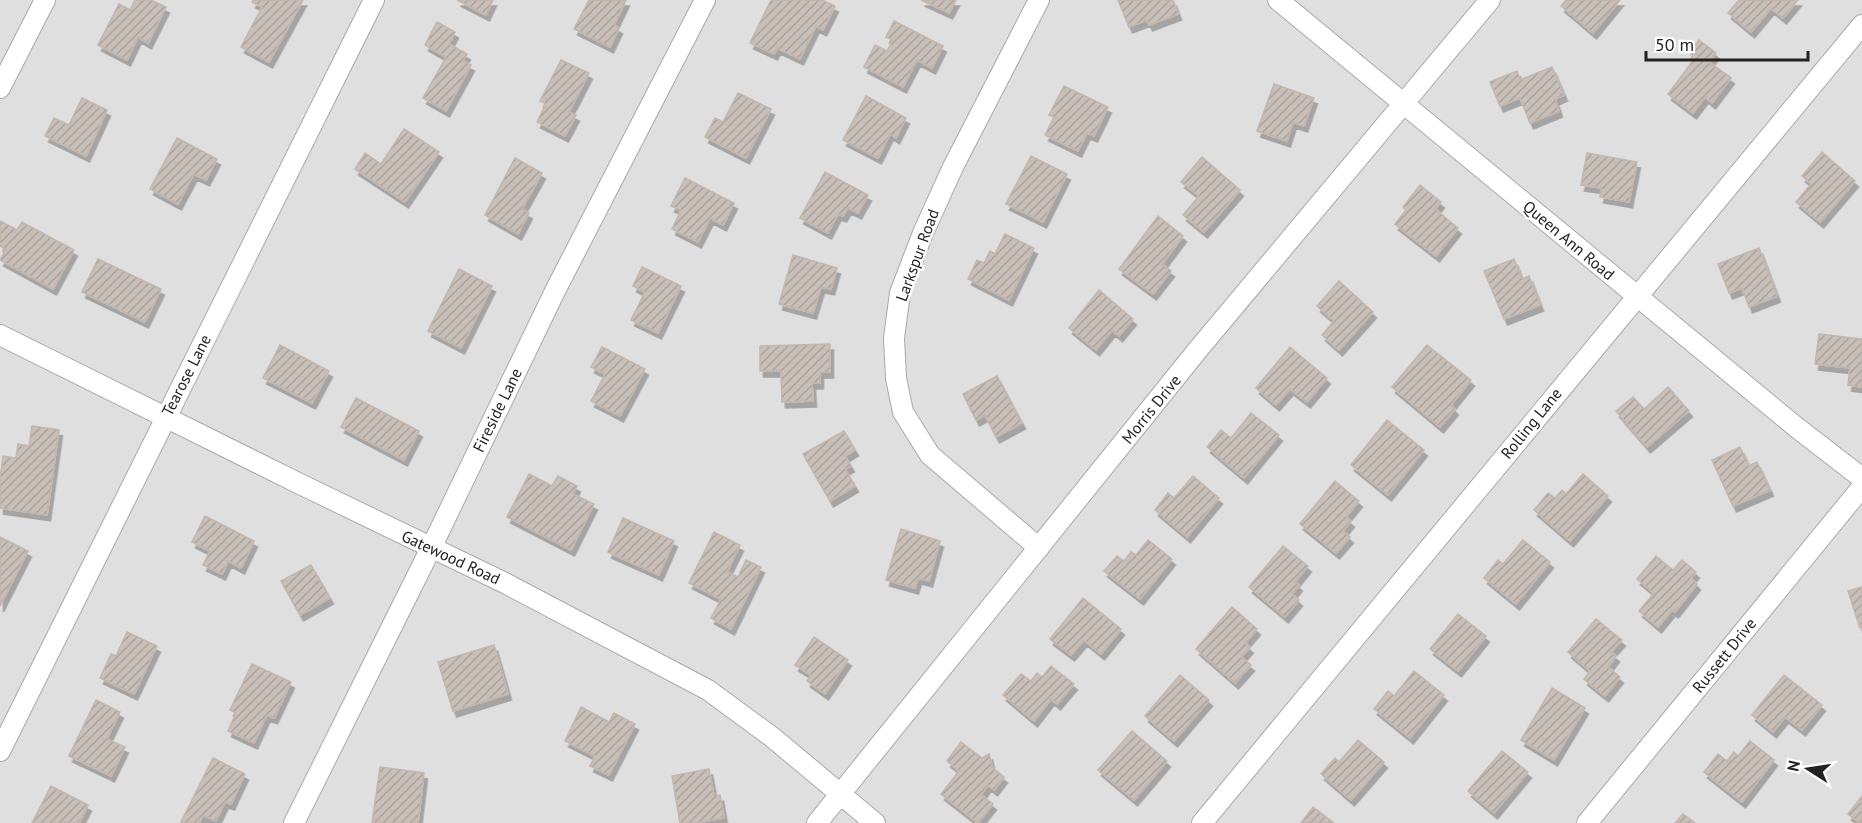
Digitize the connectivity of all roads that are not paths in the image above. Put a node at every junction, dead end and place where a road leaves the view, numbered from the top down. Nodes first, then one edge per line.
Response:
1 (45, 0) edge
2 (374, 0) edge
3 (705, 0) edge
4 (1039, 0) edge
5 (1278, 0) edge
6 (1490, 0) edge
7 (1862, 25) edge
8 (0, 88) edge
9 (1404, 104) junction
10 (1636, 296) junction
11 (0, 335) edge
12 (165, 417) junction
13 (1862, 478) edge
14 (1862, 487) edge
15 (431, 548) junction
16 (1039, 548) junction
17 (0, 751) edge
18 (841, 794) junction
19 (294, 823) edge
20 (817, 823) edge
21 (875, 823) edge
22 (1202, 823) edge
23 (1587, 823) edge

1 - 8 street
2 - 12 street, Tearose Lane
3 - 15 street, Fireside Lane
4 - 16 street, Larkspur Road
5 - 9 street, Queen Ann Road
6 - 9 street, Morris Drive
7 - 10 street, Rolling Lane
9 - 10 street, Queen Ann Road
9 - 16 street, Morris Drive
10 - 13 street, Queen Ann Road
10 - 22 street, Rolling Lane
11 - 12 street, Gatewood Road
12 - 15 street, Gatewood Road
12 - 17 street, Tearose Lane
14 - 23 street, Russett Drive
15 - 18 street, Gatewood Road
15 - 19 street, Fireside Lane
16 - 18 street, Morris Drive
18 - 20 street, Morris Drive
18 - 21 street, Gatewood Road

